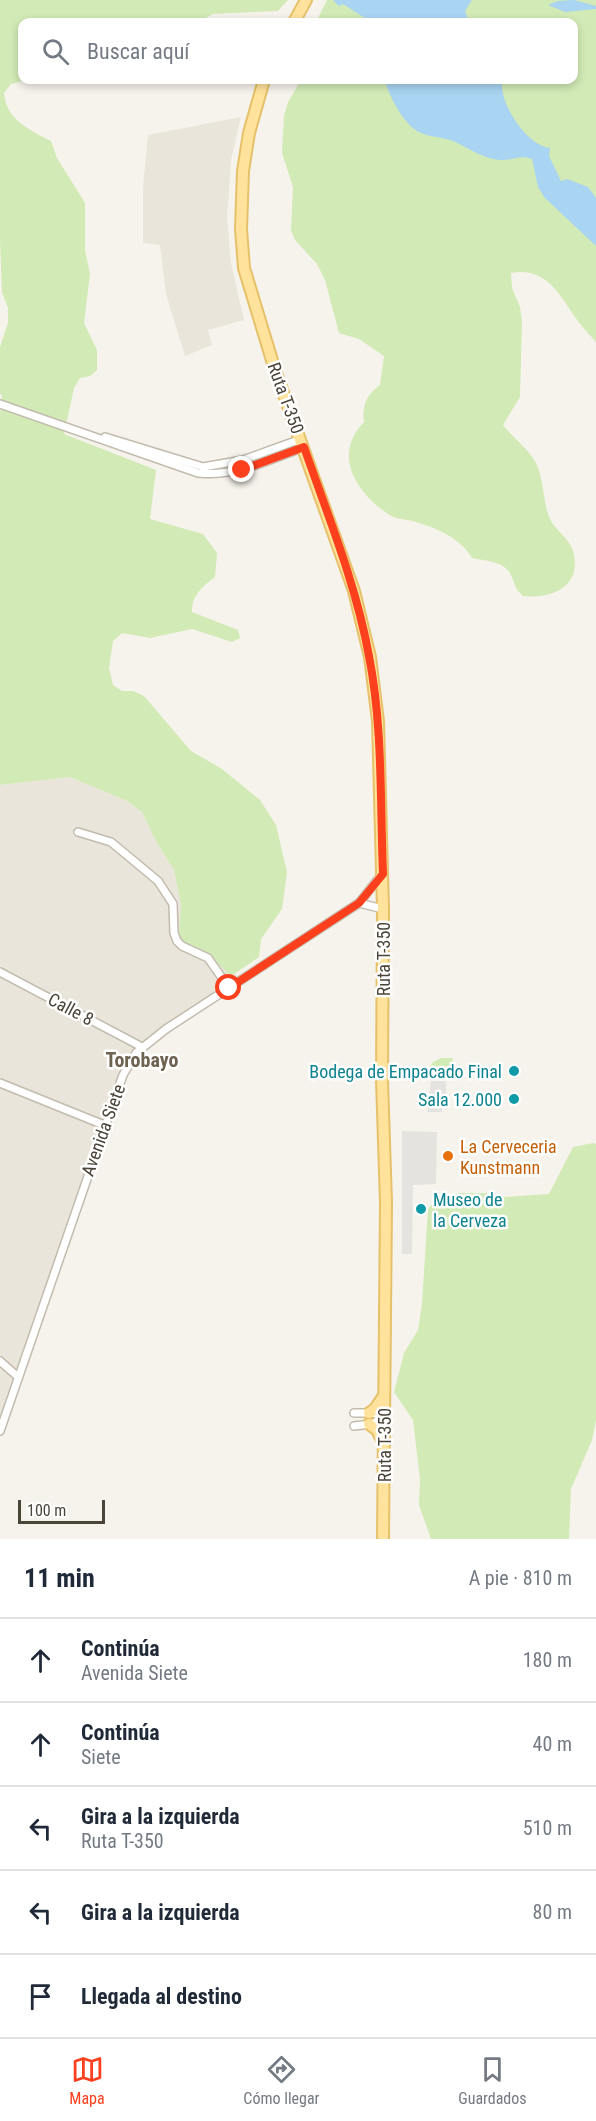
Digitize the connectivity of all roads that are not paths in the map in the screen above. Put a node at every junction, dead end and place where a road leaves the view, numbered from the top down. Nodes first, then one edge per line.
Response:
1 (306, 0) edge
2 (296, 18) edge
3 (263, 84) edge
4 (0, 404) edge
5 (302, 443) junction
6 (78, 832) dead end
7 (383, 874) junction
8 (359, 903) junction
9 (383, 909) junction
10 (0, 972) edge
11 (229, 988) junction
12 (142, 1047) junction
13 (0, 1083) edge
14 (104, 1125) junction
15 (0, 1361) edge
16 (17, 1376) junction
17 (384, 1394) junction
18 (354, 1413) dead end
19 (384, 1417) junction
20 (369, 1418) junction
21 (354, 1426) dead end
22 (0, 1431) edge
23 (384, 1446) junction
24 (383, 1539) edge

1 - 2 main road
3 - 5 main road, Ruta T-350
4 - 5 street
5 - 7 main road, Ruta T-350
6 - 11 street
7 - 8 street, Avenida Siete
7 - 9 main road, Ruta T-350
8 - 9 street
8 - 11 street, Avenida Siete
9 - 17 main road, Ruta T-350
10 - 12 street, Calle 8
11 - 12 street, Avenida Siete
12 - 14 street, Avenida Siete
13 - 14 street
14 - 16 street, Avenida Siete
15 - 16 street
16 - 22 street, Avenida Siete
17 - 19 main road, Ruta T-350
17 - 20 main road
18 - 20 street
19 - 20 street
19 - 20 street
19 - 23 main road, Ruta T-350
20 - 21 street
20 - 23 main road
23 - 24 main road, Ruta T-350

